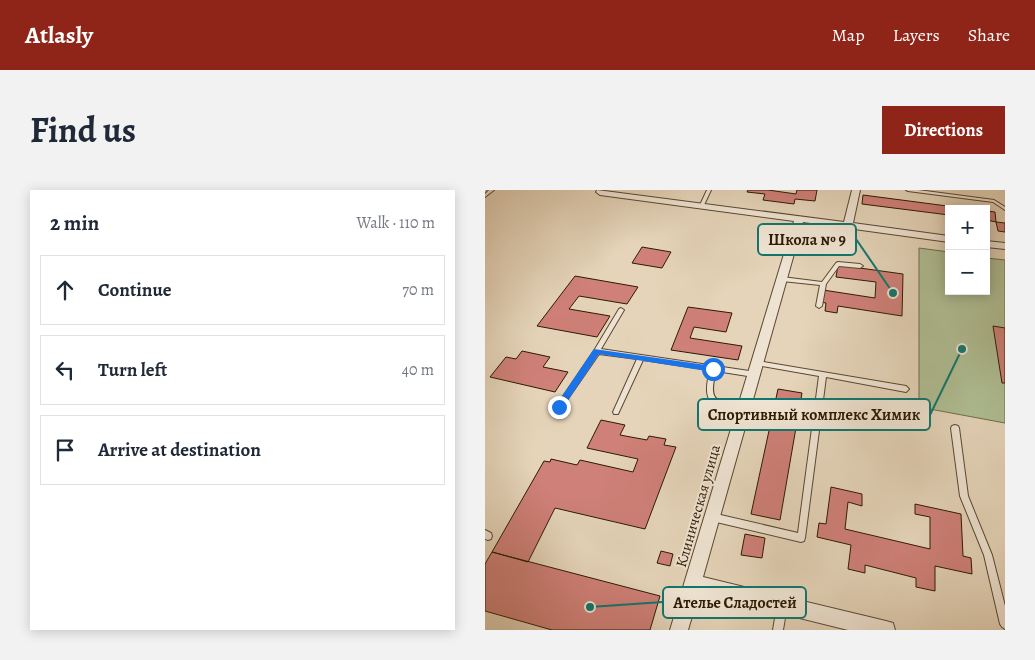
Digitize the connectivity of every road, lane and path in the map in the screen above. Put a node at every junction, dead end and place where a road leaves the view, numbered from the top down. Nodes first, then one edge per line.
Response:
1 (492, 190) edge
2 (709, 190) edge
3 (856, 190) edge
4 (908, 190) edge
5 (601, 191) edge
6 (485, 196) edge
7 (702, 205) junction
8 (1005, 209) edge
9 (800, 218) junction
10 (847, 225) junction
11 (945, 238) edge
12 (990, 244) edge
13 (1005, 246) edge
14 (860, 266) dead end
15 (782, 279) junction
16 (823, 284) junction
17 (819, 306) dead end
18 (621, 310) dead end
19 (597, 351) junction
20 (641, 358) junction
21 (713, 369) junction
22 (755, 369) junction
23 (823, 374) junction
24 (906, 388) dead end
25 (559, 407) dead end
26 (743, 410) junction
27 (616, 412) dead end
28 (955, 428) dead end
29 (711, 517) junction
30 (692, 582) junction
31 (783, 605) junction
32 (1005, 624) edge
33 (679, 630) edge
34 (778, 630) edge
35 (886, 630) edge

1 - 6 lane
2 - 7 lane
3 - 10 street
4 - 8 lane
5 - 7 street
7 - 9 street
9 - 10 street
9 - 15 street, Клиническая улица
10 - 11 street
12 - 13 street
14 - 16 lane
15 - 16 lane
15 - 22 street, Клиническая улица
16 - 17 lane
18 - 19 lane
19 - 20 lane
19 - 25 lane
20 - 21 lane
20 - 27 lane
21 - 22 lane
21 - 26 lane
22 - 23 lane
22 - 26 street, Клиническая улица
23 - 24 lane
23 - 29 lane
26 - 29 street, Клиническая улица
28 - 32 lane
29 - 30 street, Клиническая улица
30 - 31 street
30 - 33 street, Клиническая улица
31 - 34 lane
31 - 35 street

